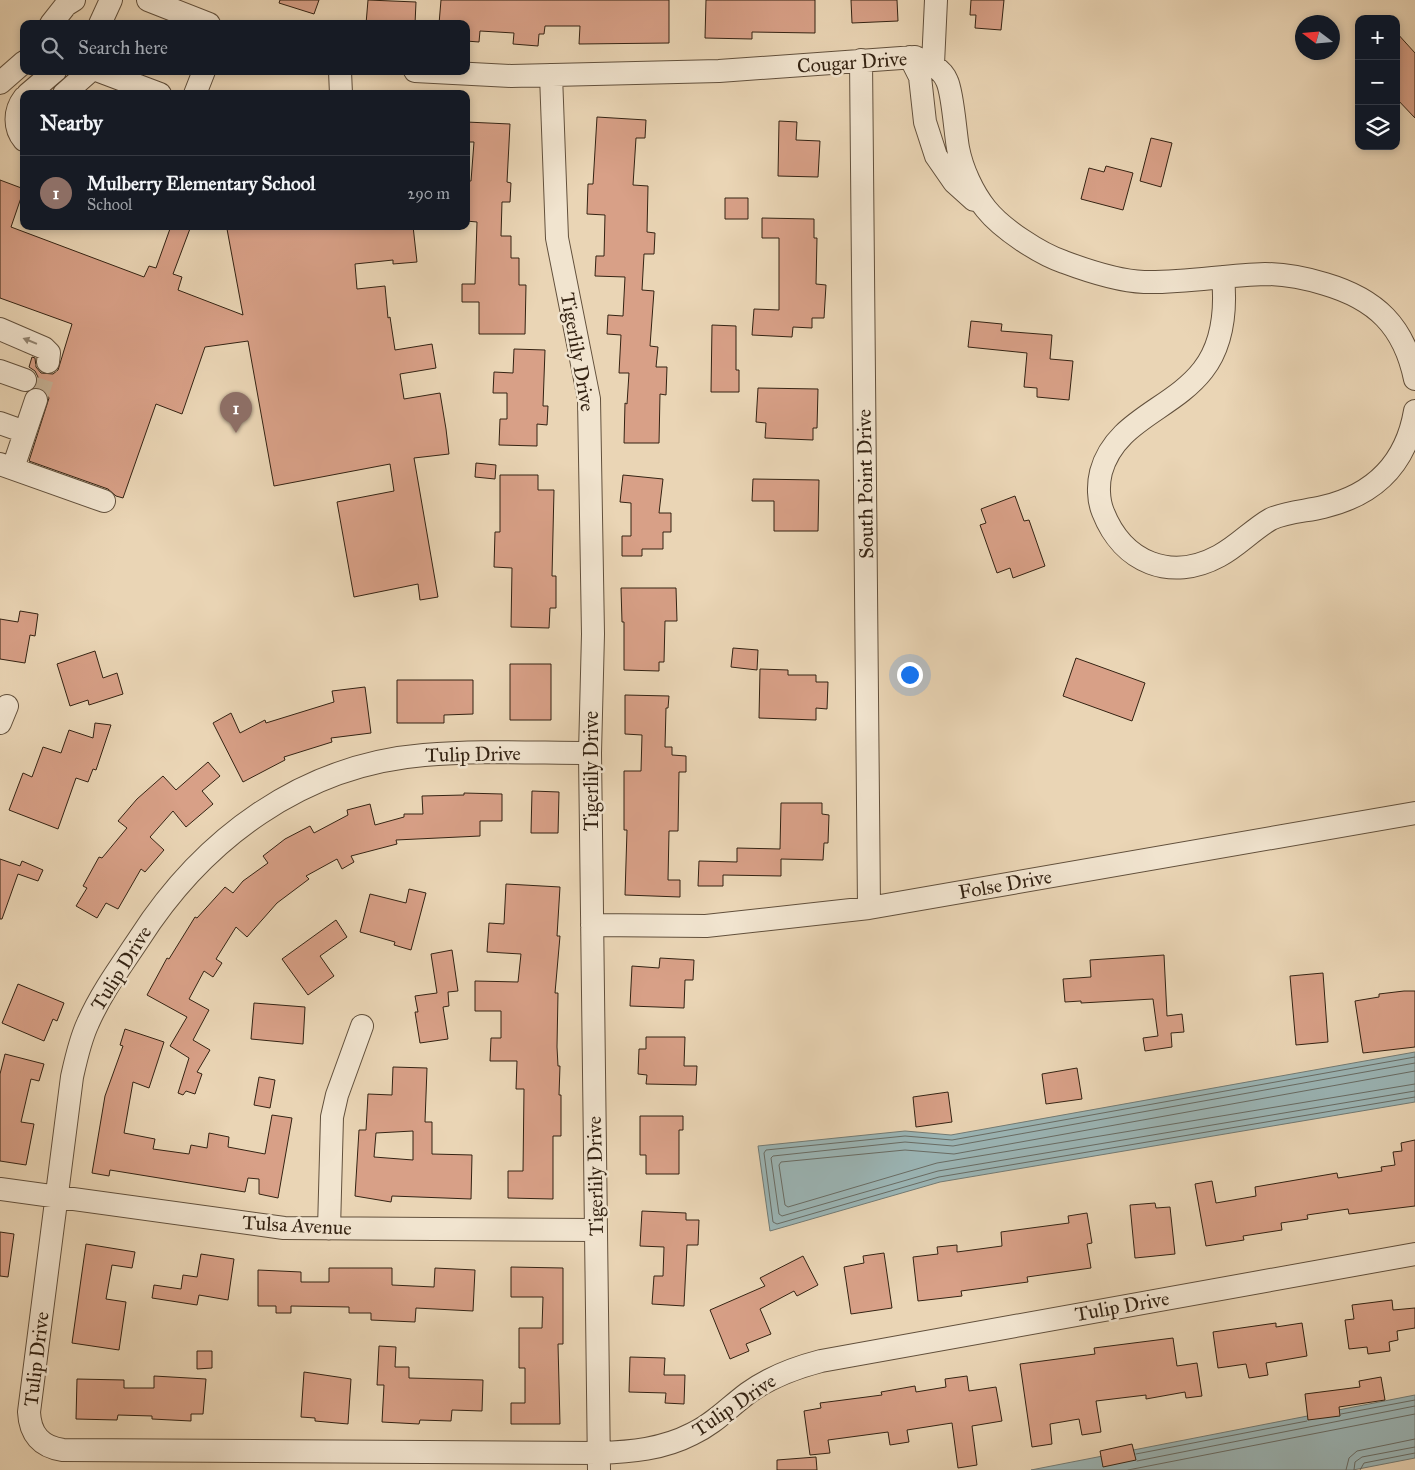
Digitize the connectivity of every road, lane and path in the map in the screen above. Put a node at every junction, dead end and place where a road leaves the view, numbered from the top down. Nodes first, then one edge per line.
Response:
1 (74, 0) edge
2 (110, 0) edge
3 (148, 0) edge
4 (936, 0) edge
5 (55, 20) edge
6 (71, 20) edge
7 (102, 20) edge
8 (199, 20) edge
9 (20, 50) edge
10 (910, 57) junction
11 (861, 60) junction
12 (933, 64) junction
13 (0, 66) edge
14 (20, 66) edge
15 (470, 74) edge
16 (51, 75) edge
17 (85, 75) edge
18 (109, 75) edge
19 (202, 75) edge
20 (340, 75) edge
21 (551, 75) junction
22 (0, 83) edge
23 (33, 90) edge
24 (69, 90) edge
25 (149, 90) edge
26 (197, 90) edge
27 (341, 90) edge
28 (20, 107) edge
29 (20, 132) edge
30 (987, 210) junction
31 (1224, 277) junction
32 (0, 329) edge
33 (48, 362) dead end
34 (0, 371) edge
35 (1415, 379) edge
36 (25, 380) dead end
37 (36, 400) tunnel mouth
38 (1415, 411) edge
39 (0, 423) edge
40 (25, 432) junction
41 (6, 466) edge
42 (104, 501) dead end
43 (590, 753) junction
44 (1415, 813) edge
45 (869, 908) junction
46 (592, 925) junction
47 (362, 1026) dead end
48 (0, 1189) edge
49 (57, 1197) junction
50 (329, 1229) junction
51 (596, 1230) junction
52 (1415, 1254) edge
53 (148, 1460) edge
54 (599, 1462) edge

1 - 5 street
1 - 6 street
2 - 7 street
3 - 8 street
4 - 12 street
9 - 13 street
10 - 11 street, Cougar Drive
10 - 12 street, Cougar Drive
10 - 30 street
11 - 21 street, Cougar Drive
11 - 45 street, South Point Drive
12 - 30 street, Cougar Drive
14 - 22 street
15 - 21 street, Cougar Drive
16 - 23 street
17 - 24 street
18 - 25 street
19 - 26 street
20 - 27 street
21 - 43 street, Tigerlily Drive
28 - 29 street
30 - 31 street, Cougar Drive
31 - 35 street, Cougar Drive
31 - 38 street
33 -> 32 street
34 - 36 street
37 - 40 street
39 - 40 street
40 - 41 street
41 - 42 street
43 - 46 street, Tigerlily Drive
43 - 49 street, Tulip Drive
44 - 45 street, Folse Drive
45 - 46 street, Folse Drive
46 - 51 street, Tigerlily Drive
47 - 50 street
48 - 49 street, Tulsa Avenue
49 - 50 street, Tulsa Avenue
49 - 53 street, Tulip Drive
50 - 51 street, Tulsa Avenue
51 - 54 street, Tigerlily Drive
52 - 54 street, Tulip Drive
53 - 54 street, Tulip Drive

